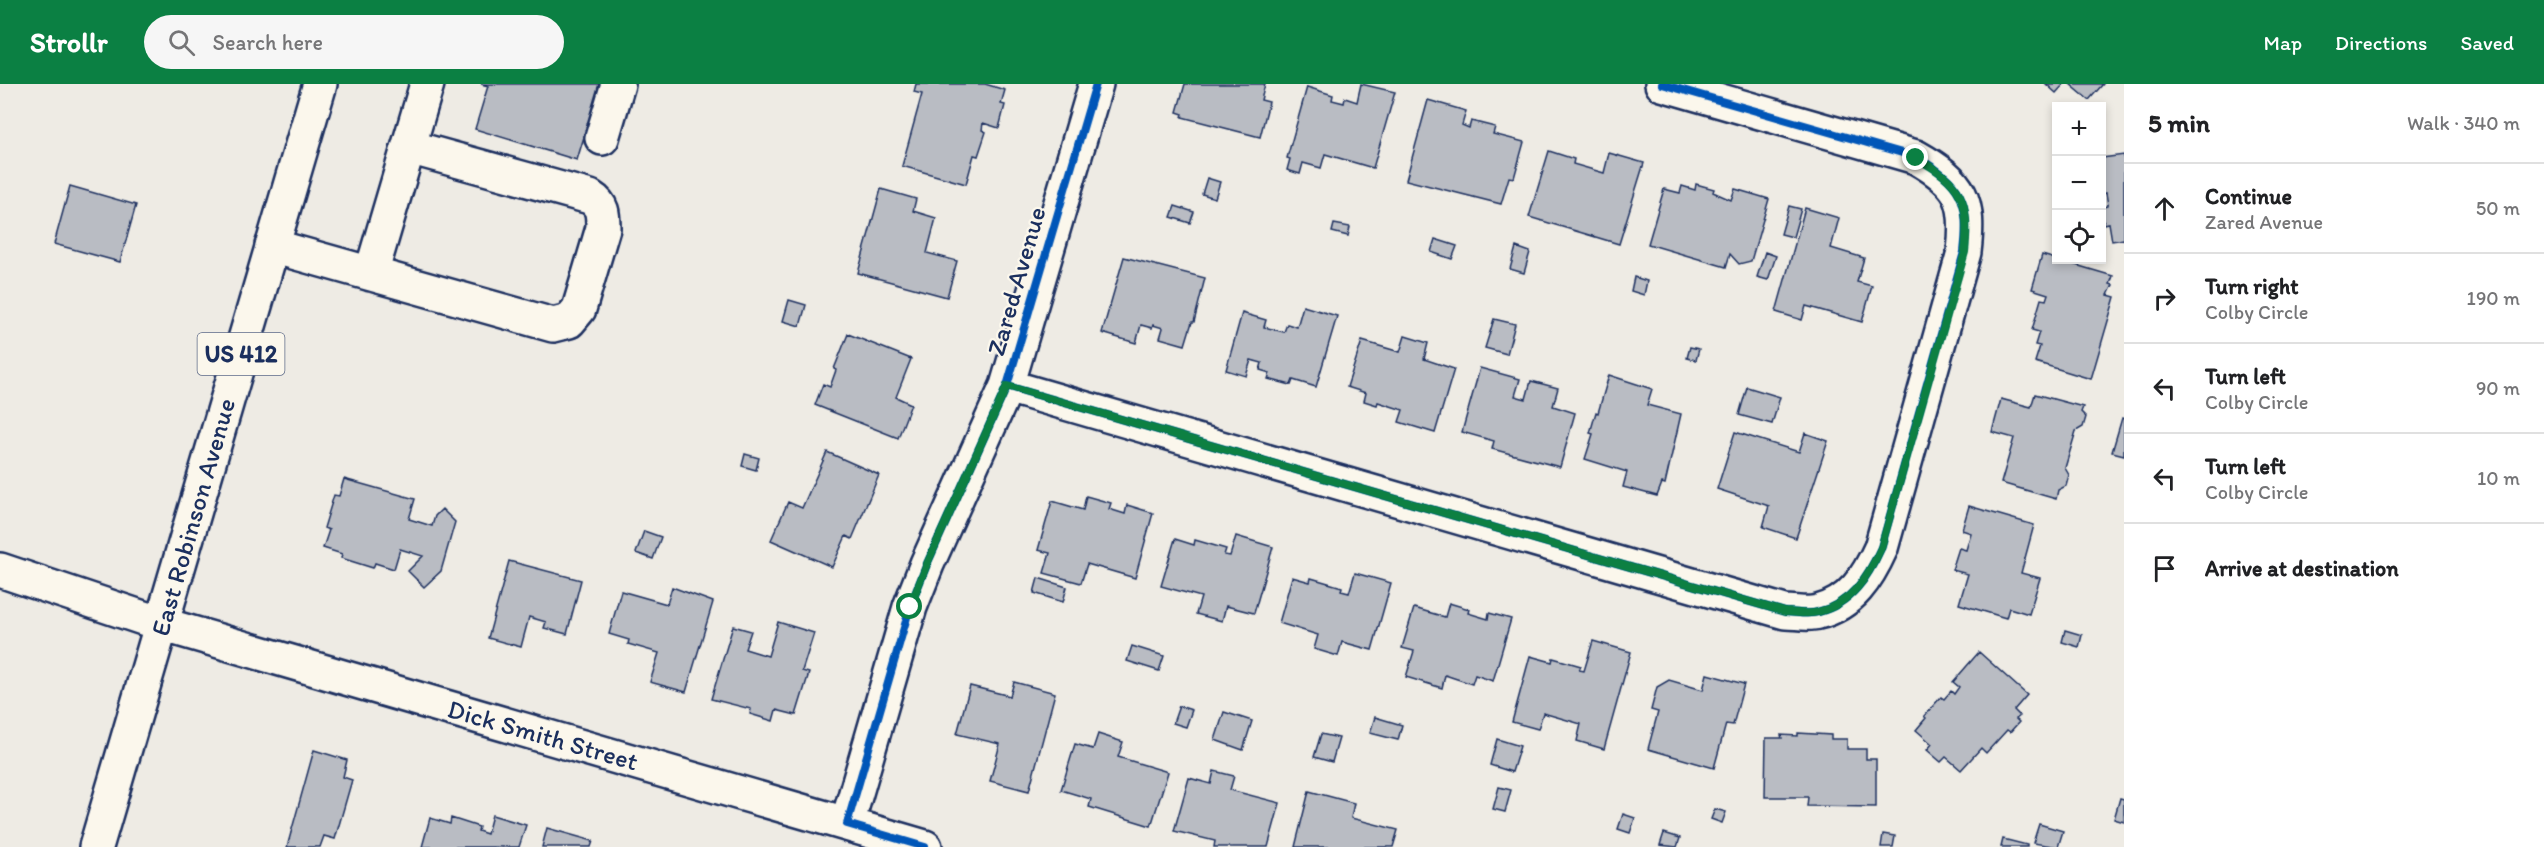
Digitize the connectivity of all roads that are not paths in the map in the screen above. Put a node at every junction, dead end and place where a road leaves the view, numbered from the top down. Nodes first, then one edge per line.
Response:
1 (320, 84) edge
2 (427, 84) edge
3 (618, 84) edge
4 (1096, 84) edge
5 (1662, 84) edge
6 (602, 138) dead end
7 (409, 147) junction
8 (272, 246) junction
9 (372, 274) junction
10 (1007, 386) junction
11 (0, 570) edge
12 (161, 624) junction
13 (847, 824) junction
14 (96, 847) edge
15 (925, 847) edge

1 - 8 main road, East Robinson Avenue / US 412
2 - 7 main road
3 - 6 main road
4 - 10 main road, Zared Avenue
5 - 10 main road
7 - 9 main road
7 - 9 main road
8 - 9 main road
8 - 12 main road, East Robinson Avenue / US 412
10 - 13 main road, Zared Avenue
11 - 12 main road, Dick Smith Street
12 - 13 main road, Dick Smith Street
12 - 14 main road, East Robinson Avenue / US 412
13 - 15 main road, Dick Smith Street

